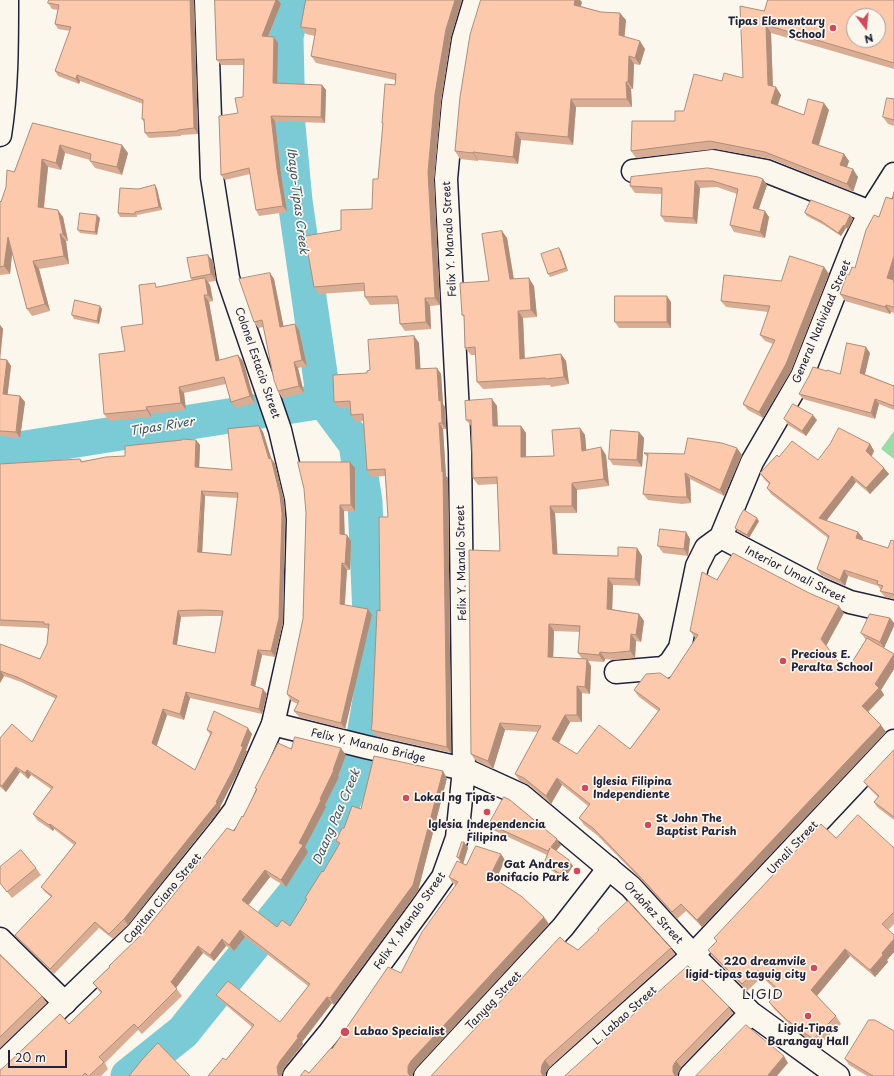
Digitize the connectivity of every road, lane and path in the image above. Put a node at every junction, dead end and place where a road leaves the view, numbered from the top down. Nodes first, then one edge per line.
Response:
1 (7, 0) edge
2 (206, 0) edge
3 (475, 0) edge
4 (0, 135) edge
5 (633, 171) dead end
6 (894, 174) edge
7 (870, 212) junction
8 (721, 537) junction
9 (894, 612) edge
10 (616, 672) dead end
11 (273, 724) junction
12 (894, 741) edge
13 (464, 769) junction
14 (609, 868) junction
15 (0, 939) edge
16 (693, 955) junction
17 (64, 1002) junction
18 (751, 1013) junction
19 (0, 1065) edge
20 (835, 1074) edge
21 (294, 1076) edge
22 (425, 1076) edge
23 (558, 1076) edge
24 (690, 1076) edge

1 - 4 street
2 - 11 street, Colonel Estacio Street
3 - 13 street, Felix Y. Manalo Street
5 - 7 street
6 - 7 street, General Natividad Street
7 - 8 street, General Natividad Street
8 - 9 street, Interior Umali Street
8 - 10 street
11 - 13 street, Felix Y. Manalo Bridge
11 - 17 street, Capitan Ciano Street
12 - 16 street, Umali Street
13 - 14 street, Ordoñez Street
13 - 21 street, Felix Y. Manalo Street
14 - 16 street, Ordoñez Street
14 - 22 street, Tanyag Street
15 - 17 street
16 - 18 street, Ordoñez Street
16 - 23 street, L. Labao Street
17 - 19 street, Capitan Ciano Street
18 - 20 street, Ordoñez Street
18 - 24 street

